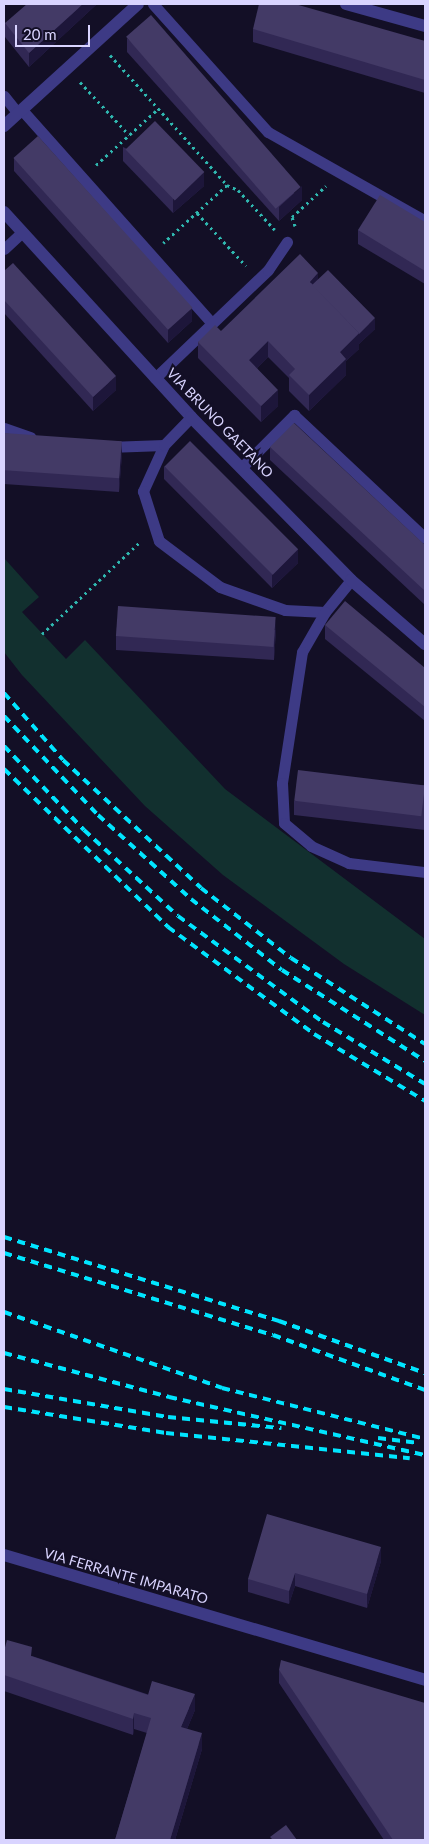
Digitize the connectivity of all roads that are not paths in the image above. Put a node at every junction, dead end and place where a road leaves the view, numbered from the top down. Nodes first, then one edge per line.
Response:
1 (138, 4) edge
2 (153, 4) edge
3 (346, 4) edge
4 (425, 26) edge
5 (4, 96) edge
6 (20, 111) junction
7 (4, 126) edge
8 (4, 212) edge
9 (425, 221) edge
10 (22, 232) junction
11 (286, 242) road end
12 (4, 248) edge
13 (212, 323) junction
14 (155, 378) junction
15 (190, 416) junction
16 (4, 428) edge
17 (41, 439) edge
18 (94, 445) edge
19 (164, 445) junction
20 (242, 467) junction
21 (425, 538) edge
22 (351, 580) junction
23 (325, 612) junction
24 (425, 644) edge
25 (425, 872) edge
26 (4, 1555) edge
27 (425, 1680) edge

1 - 6 street
2 - 9 lane
3 - 4 street
5 - 6 lane
6 - 7 street
6 - 13 lane
8 - 10 street, VIA BRUNO GAETANO
10 - 12 lane
10 - 14 street, VIA BRUNO GAETANO
11 - 13 lane
13 - 14 lane
14 - 15 street, VIA BRUNO GAETANO
15 - 19 lane
15 - 20 street, VIA BRUNO GAETANO
16 - 17 lane
18 - 19 lane
19 - 23 lane
20 - 21 lane
20 - 22 street, VIA BRUNO GAETANO
22 - 23 lane
22 - 24 street, VIA BRUNO GAETANO
23 - 25 lane
26 - 27 street, VIA FERRANTE IMPARATO

